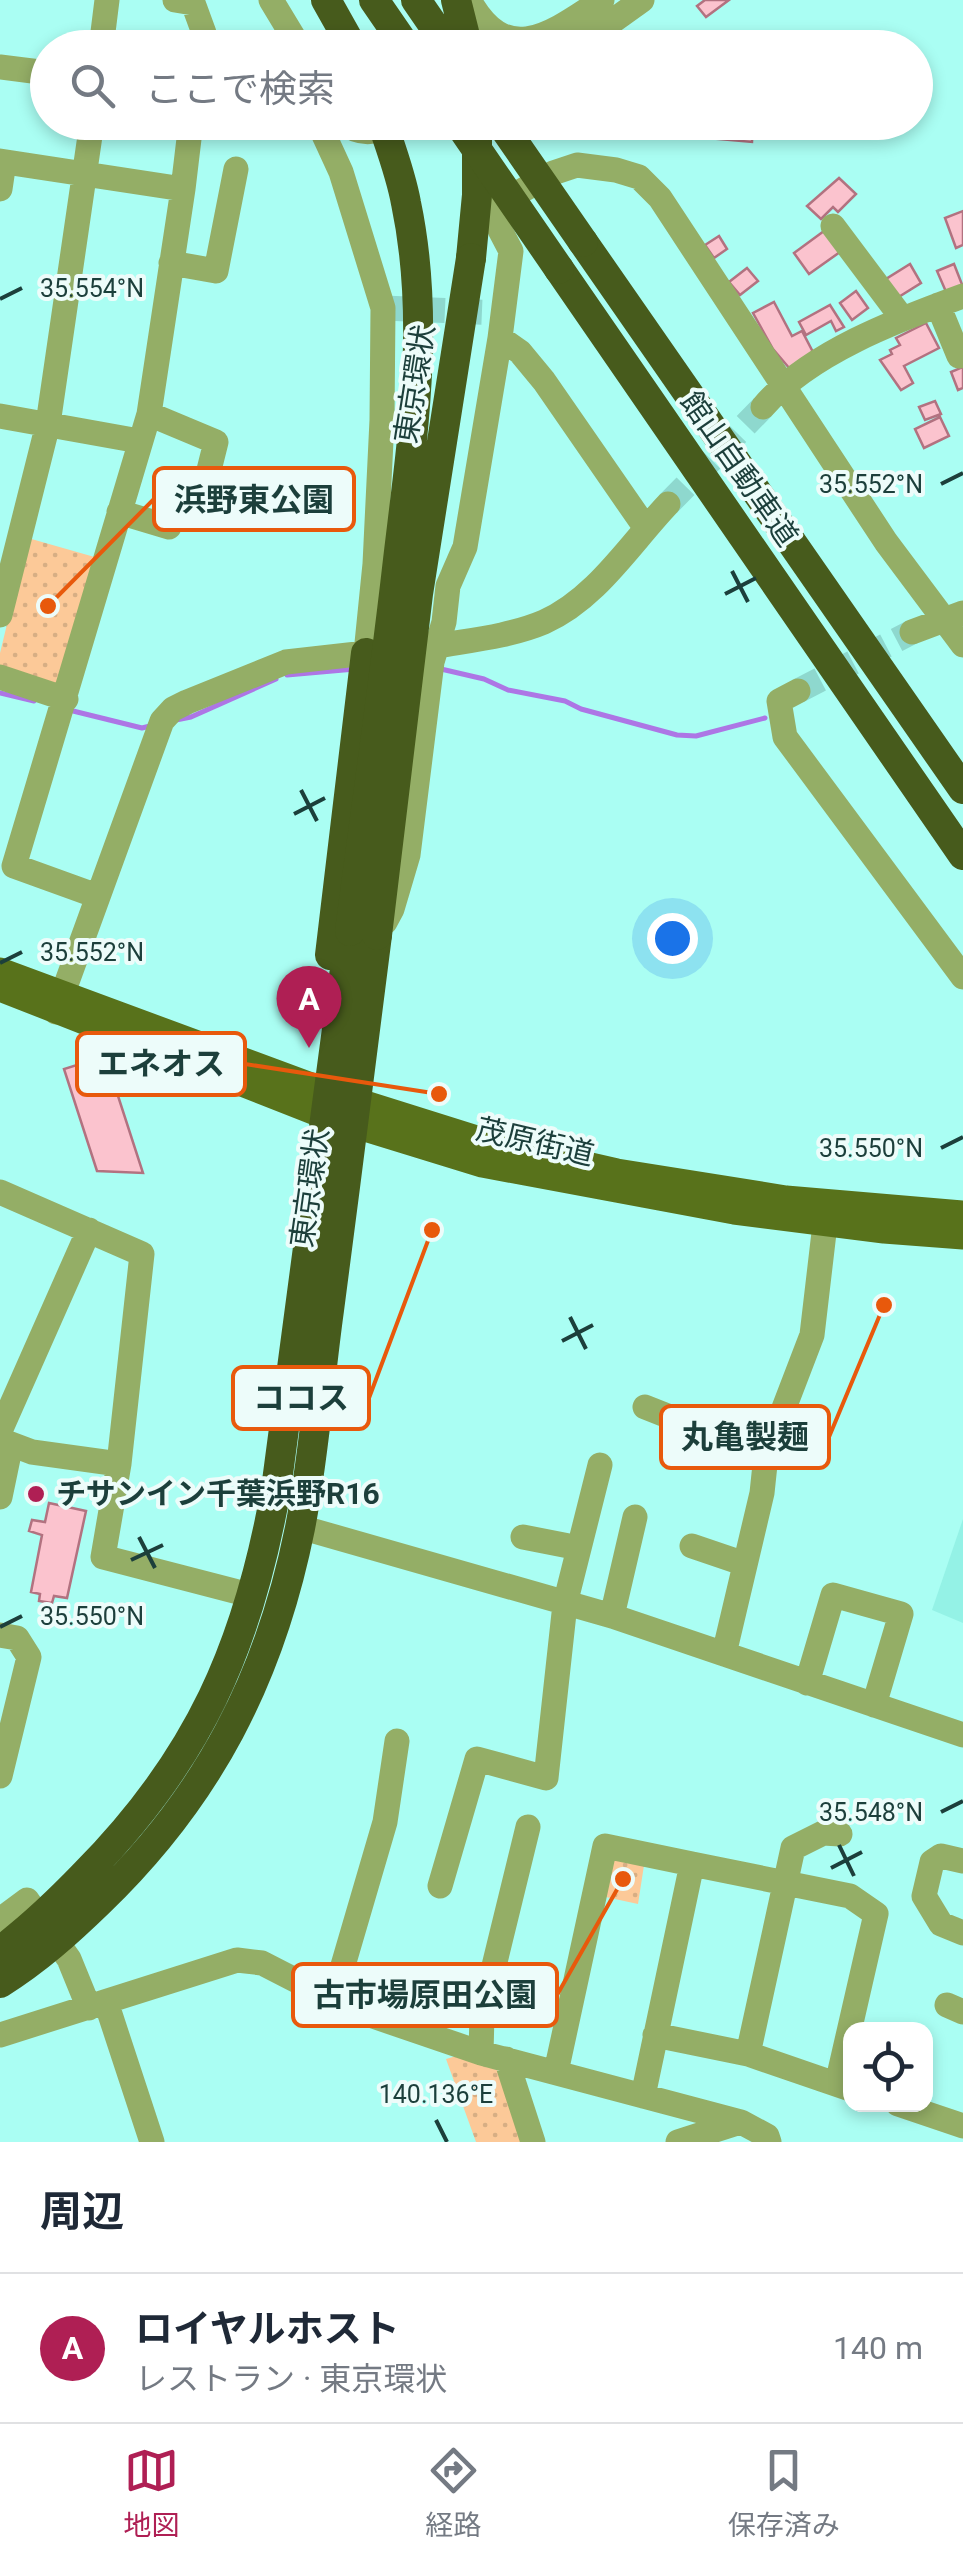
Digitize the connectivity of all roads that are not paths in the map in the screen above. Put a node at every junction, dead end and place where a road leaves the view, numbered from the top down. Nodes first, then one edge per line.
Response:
1 (108, 0) edge
2 (175, 0) edge
3 (271, 0) edge
4 (326, 0) edge
5 (416, 0) edge
6 (456, 0) edge
7 (469, 0) edge
8 (602, 0) edge
9 (642, 0) edge
10 (375, 1) edge
11 (104, 30) edge
12 (203, 30) edge
13 (289, 30) edge
14 (342, 30) edge
15 (395, 30) edge
16 (436, 30) edge
17 (464, 30) edge
18 (489, 30) edge
19 (554, 30) edge
20 (600, 30) edge
21 (0, 66) edge
22 (30, 71) edge
23 (90, 140) edge
24 (188, 140) edge
25 (326, 140) edge
26 (388, 140) edge
27 (470, 140) edge
28 (477, 140) edge
29 (512, 140) edge
30 (2, 162) edge
31 (236, 169) dead end
32 (86, 173) junction
33 (0, 189) edge
34 (183, 189) junction
35 (834, 226) dead end
36 (172, 263) junction
37 (963, 296) edge
38 (938, 305) junction
39 (902, 318) junction
40 (500, 338) junction
41 (963, 356) edge
42 (781, 386) junction
43 (763, 408) tunnel mouth
44 (149, 414) junction
45 (0, 416) edge
46 (48, 424) junction
47 (139, 442) junction
48 (208, 474) dead end
49 (668, 504) tunnel mouth
50 (118, 512) junction
51 (169, 527) dead end
52 (645, 528) junction
53 (0, 615) edge
54 (954, 615) edge
55 (912, 632) tunnel mouth
56 (963, 645) edge
57 (437, 646) junction
58 (366, 653) junction
59 (0, 678) edge
60 (798, 691) tunnel mouth
61 (66, 699) junction
62 (963, 789) edge
63 (963, 855) edge
64 (97, 896) junction
65 (364, 933) junction
66 (0, 970) edge
67 (963, 976) edge
68 (0, 989) edge
69 (59, 1002) junction
70 (339, 1102) junction
71 (0, 1192) edge
72 (963, 1213) edge
73 (825, 1224) junction
74 (89, 1230) junction
75 (963, 1237) edge
76 (645, 1407) dead end
77 (4, 1438) edge
78 (766, 1455) junction
79 (118, 1464) junction
80 (600, 1465) dead end
81 (0, 1497) edge
82 (636, 1517) dead end
83 (300, 1527) junction
84 (523, 1537) dead end
85 (692, 1546) dead end
86 (579, 1548) junction
87 (745, 1564) junction
88 (253, 1596) junction
89 (565, 1604) junction
90 (612, 1616) junction
91 (0, 1635) edge
92 (724, 1654) junction
93 (808, 1683) junction
94 (874, 1705) junction
95 (963, 1735) edge
96 (397, 1741) dead end
97 (0, 1776) edge
98 (528, 1827) dead end
99 (840, 1834) dead end
100 (963, 1861) edge
101 (692, 1864) junction
102 (786, 1883) junction
103 (440, 1886) dead end
104 (0, 1920) edge
105 (50, 1930) junction
106 (963, 1933) edge
107 (0, 1952) edge
108 (0, 1983) edge
109 (332, 2003) junction
110 (97, 2005) junction
111 (856, 2022) edge
112 (0, 2035) edge
113 (656, 2035) junction
114 (748, 2054) junction
115 (493, 2056) junction
116 (556, 2072) junction
117 (843, 2086) edge
118 (642, 2096) junction
119 (922, 2112) edge
120 (740, 2122) junction
121 (963, 2126) edge
122 (152, 2142) edge
123 (533, 2142) edge
124 (678, 2142) edge
125 (769, 2142) edge

1 - 11 street
2 - 12 street
3 - 13 street
4 - 14 highway
5 - 16 highway
6 - 17 highway
7 - 18 street
8 - 19 street
9 - 20 street
10 - 15 highway
21 - 22 street
23 - 32 street
24 - 34 street
25 - 58 street
26 - 65 highway, 東京環状, bridge
27 - 63 highway, 館山自動車道, bridge
28 - 65 highway, 東京環状, bridge
29 - 62 highway, 館山自動車道, bridge
30 - 32 street
30 - 33 street
31 - 36 street
32 - 34 street
32 - 46 street
34 - 36 street
35 - 39 street
36 - 44 street
37 - 38 street
38 - 39 street
38 - 41 street
39 - 42 street
40 - 42 street
40 - 52 street
40 - 57 street
42 - 43 street
42 - 54 street
44 - 47 street
44 - 48 street
45 - 46 street
46 - 47 street
46 - 53 street
47 - 50 street
49 - 52 street
50 - 51 street
50 - 61 street
52 - 57 street
54 - 55 street
54 - 56 street
57 - 65 street
58 - 64 street
58 - 70 highway
59 - 61 street
60 - 67 street
61 - 64 street
64 - 69 street
65 - 70 highway, 東京環状
66 - 69 main road, 茂原街道
68 - 69 main road, 茂原街道
69 - 70 main road, 茂原街道
70 - 72 main road, 茂原街道
70 - 73 main road, 茂原街道
70 - 83 highway, 東京環状
70 - 88 highway, 東京環状
71 - 74 street
73 - 75 main road, 茂原街道
73 - 78 street
74 - 77 street
74 - 79 street
76 - 78 street
77 - 79 street
77 - 81 street
78 - 87 street
79 - 88 street
80 - 86 street
82 - 90 street
83 - 89 street
83 - 105 highway, 東京環状
84 - 86 street
85 - 87 street
86 - 89 street
87 - 92 street
88 - 105 highway, 東京環状
89 - 90 street
89 - 103 street
90 - 92 street
91 - 97 street
92 - 93 street
93 - 94 street
93 - 94 street
94 - 95 street
96 - 109 street
98 - 115 street
99 - 102 street
100 - 106 street
101 - 102 street
101 - 113 street
101 - 116 street
102 - 111 street
102 - 114 street
104 - 105 street
105 - 107 highway, 東京環状
105 - 108 highway, 東京環状
105 - 110 street
109 - 110 street
109 - 115 street
110 - 112 street
110 - 122 street
113 - 114 street
113 - 118 street
114 - 117 street
115 - 116 street
115 - 123 street
116 - 118 street
118 - 120 street
119 - 121 street
120 - 124 street
120 - 125 street

